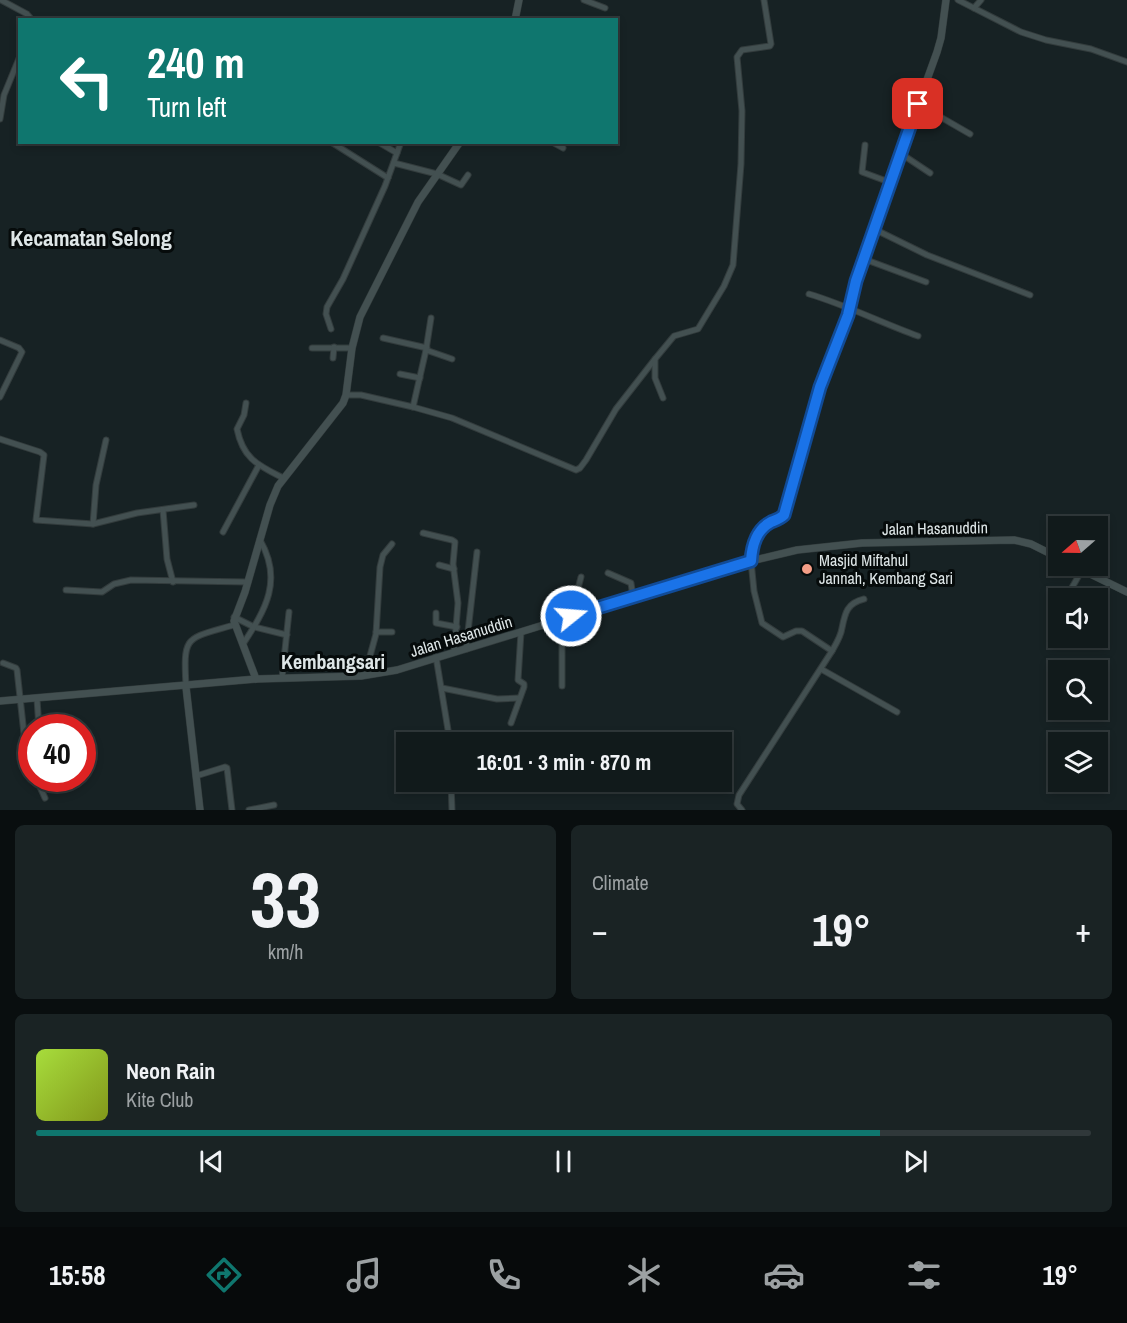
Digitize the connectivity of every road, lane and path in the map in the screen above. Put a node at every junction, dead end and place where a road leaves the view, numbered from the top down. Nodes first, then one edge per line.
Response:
1 (2, 0) edge
2 (584, 0) edge
3 (764, 0) edge
4 (946, 0) edge
5 (958, 0) edge
6 (981, 0) edge
7 (517, 1) edge
8 (605, 8) dead end
9 (974, 8) junction
10 (30, 18) edge
11 (515, 18) edge
12 (18, 61) edge
13 (1127, 62) edge
14 (918, 104) junction
15 (0, 119) edge
16 (970, 134) dead end
17 (335, 144) edge
18 (381, 144) edge
19 (400, 144) edge
20 (459, 144) edge
21 (556, 144) edge
22 (865, 146) dead end
23 (563, 148) dead end
24 (397, 153) junction
25 (900, 153) junction
26 (394, 163) junction
27 (930, 173) dead end
28 (437, 174) junction
29 (468, 175) dead end
30 (388, 178) junction
31 (890, 182) junction
32 (874, 230) junction
33 (864, 259) junction
34 (926, 282) dead end
35 (809, 294) dead end
36 (1030, 295) dead end
37 (849, 309) junction
38 (432, 318) dead end
39 (331, 328) dead end
40 (918, 336) dead end
41 (383, 338) dead end
42 (0, 340) edge
43 (334, 347) junction
44 (312, 348) dead end
45 (352, 348) junction
46 (427, 349) junction
47 (333, 358) dead end
48 (452, 359) dead end
49 (655, 359) junction
50 (400, 374) dead end
51 (420, 378) junction
52 (346, 395) junction
53 (0, 397) edge
54 (663, 398) dead end
55 (246, 402) dead end
56 (413, 406) junction
57 (0, 439) edge
58 (106, 440) dead end
59 (259, 465) junction
60 (283, 478) junction
61 (194, 505) dead end
62 (163, 510) junction
63 (93, 524) junction
64 (223, 532) dead end
65 (423, 533) dead end
66 (260, 540) junction
67 (392, 544) dead end
68 (477, 552) dead end
69 (1048, 553) edge
70 (751, 561) junction
71 (439, 565) dead end
72 (454, 568) junction
73 (608, 573) dead end
74 (1094, 576) edge
75 (580, 577) dead end
76 (173, 582) junction
77 (248, 582) junction
78 (66, 590) dead end
79 (1127, 592) edge
80 (635, 596) junction
81 (864, 599) dead end
82 (289, 612) dead end
83 (436, 613) dead end
84 (571, 616) junction
85 (562, 619) junction
86 (234, 621) junction
87 (254, 627) junction
88 (457, 627) junction
89 (376, 632) junction
90 (392, 632) dead end
91 (521, 632) junction
92 (286, 635) junction
93 (243, 644) junction
94 (466, 649) junction
95 (832, 651) junction
96 (454, 652) junction
97 (436, 657) junction
98 (3, 663) dead end
99 (821, 669) junction
100 (373, 674) junction
101 (282, 678) junction
102 (256, 680) junction
103 (562, 686) dead end
104 (186, 687) junction
105 (442, 688) junction
106 (519, 698) junction
107 (37, 699) junction
108 (21, 700) junction
109 (0, 701) edge
110 (897, 712) dead end
111 (22, 714) edge
112 (38, 714) edge
113 (511, 723) dead end
114 (449, 732) edge
115 (196, 776) junction
116 (42, 792) edge
117 (451, 792) edge
118 (45, 798) dead end
119 (274, 805) dead end
120 (200, 810) edge
121 (232, 810) edge
122 (249, 810) edge
123 (452, 810) edge
124 (742, 810) edge

1 - 10 street
2 - 8 street
3 - 49 street
4 - 14 street
5 - 9 street
6 - 9 street
7 - 11 street
9 - 13 street
12 - 15 street
14 - 16 street
14 - 25 street
17 - 30 street
18 - 24 street
19 - 24 street
20 - 28 street
21 - 23 street
22 - 31 street
24 - 26 street
25 - 27 street
25 - 31 street
26 - 28 street
26 - 30 street
28 - 29 street
28 - 45 street
30 - 39 street
31 - 32 street
32 - 33 street
32 - 36 street
33 - 34 street
33 - 37 street
35 - 37 street
37 - 40 street
37 - 70 street
38 - 46 street
41 - 46 street
42 - 53 street
43 - 44 street
43 - 45 street
43 - 47 street
45 - 52 street
46 - 48 street
46 - 51 street
49 - 54 street
49 - 56 street
50 - 51 street
51 - 56 street
52 - 56 street
52 - 60 street
55 - 59 street
57 - 63 street
58 - 63 street
59 - 60 street
59 - 64 street
60 - 66 street
61 - 62 street
62 - 63 street
62 - 76 street
65 - 72 street
66 - 77 street
66 - 87 street
67 - 89 street
68 - 94 street
69 - 70 street, Jalan Hasanuddin
70 - 80 street, Jalan Hasanuddin
70 - 95 street
71 - 72 street
72 - 88 street
73 - 80 street
74 - 79 street
75 - 84 street
76 - 77 street
76 - 78 street
77 - 86 street
80 - 84 street, Jalan Hasanuddin
81 - 95 street
82 - 92 street
83 - 88 street
84 - 85 street, Jalan Hasanuddin
85 - 91 street, Jalan Hasanuddin
85 - 103 street
86 - 87 street
86 - 93 street
86 - 104 street
87 - 92 street
87 - 93 street
88 - 96 street
89 - 90 street
89 - 100 street
91 - 94 street, Jalan Hasanuddin
91 - 106 street
92 - 101 street
93 - 102 street
94 - 96 street, Jalan Hasanuddin
95 - 99 street
96 - 97 street, Jalan Hasanuddin
97 - 100 street, Jalan Hasanuddin
97 - 105 street
98 - 108 street
99 - 110 street
99 - 124 street
100 - 101 street, Jalan Hasanuddin
101 - 102 street, Jalan Hasanuddin
102 - 104 street, Jalan Hasanuddin
104 - 107 street, Jalan Hasanuddin
104 - 115 street
105 - 106 street
105 - 114 street
106 - 113 street
107 - 108 street, Jalan Hasanuddin
107 - 112 street
108 - 109 street, Jalan Hasanuddin
108 - 111 street
115 - 120 street
115 - 121 street
116 - 118 street
117 - 123 street
119 - 122 street

